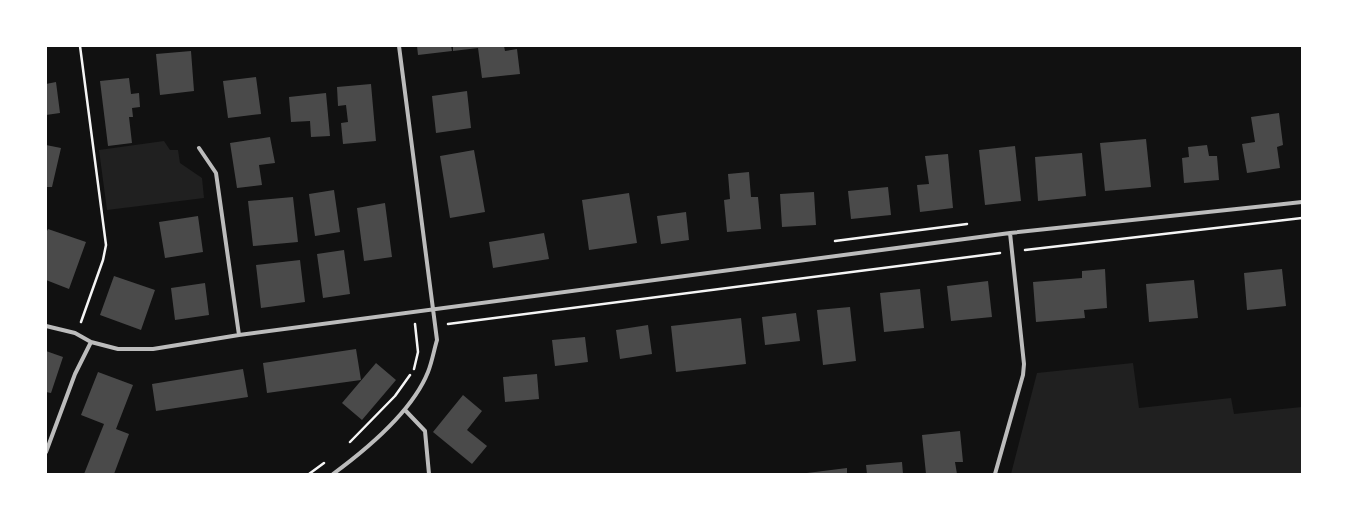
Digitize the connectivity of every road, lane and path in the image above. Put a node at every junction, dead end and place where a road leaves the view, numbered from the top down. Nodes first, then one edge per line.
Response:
1 (80, 46) edge
2 (399, 46) edge
3 (199, 148) dead end
4 (1302, 202) edge
5 (1302, 218) edge
6 (1010, 234) junction
7 (1012, 252) junction
8 (432, 310) junction
9 (414, 312) junction
10 (46, 326) edge
11 (435, 326) junction
12 (75, 333) junction
13 (239, 335) junction
14 (91, 342) junction
15 (405, 410) junction
16 (344, 446) dead end
17 (46, 452) edge
18 (327, 460) dead end
19 (309, 474) edge
20 (333, 474) edge
21 (429, 474) edge
22 (995, 474) edge

1 - 12 path
2 - 8 street
3 - 13 street
4 - 6 street
5 - 7 path
6 - 7 street
6 - 8 street
7 - 11 path
7 - 22 street
8 - 9 street
8 - 11 street
9 - 13 street
9 - 16 path
10 - 12 street
11 - 15 street
12 - 14 street
13 - 14 street
14 - 17 street
15 - 20 street
15 - 21 street
18 - 19 path

